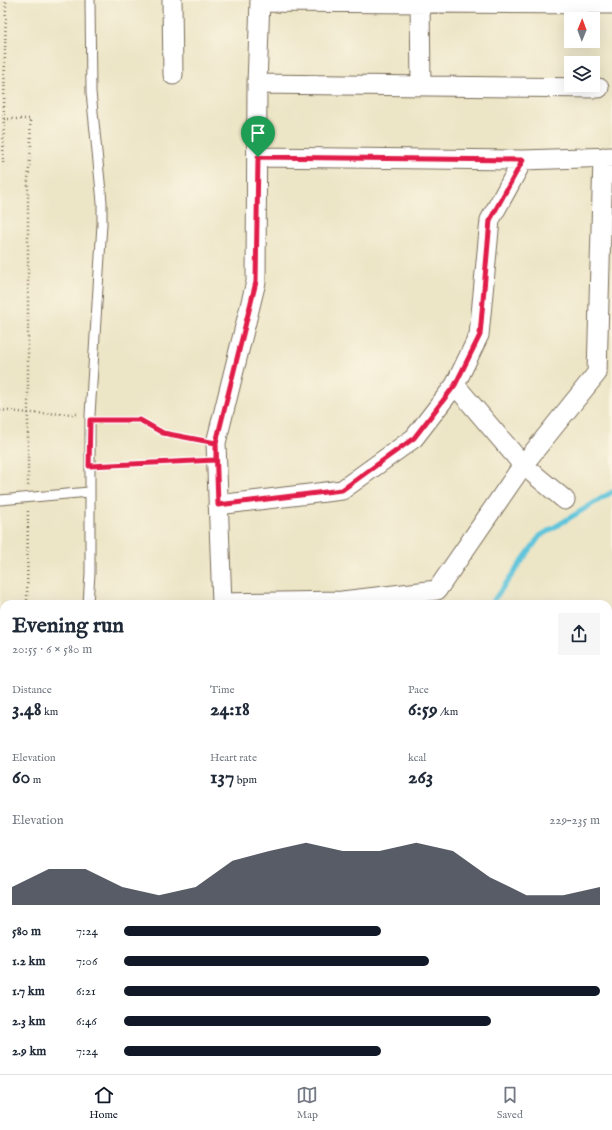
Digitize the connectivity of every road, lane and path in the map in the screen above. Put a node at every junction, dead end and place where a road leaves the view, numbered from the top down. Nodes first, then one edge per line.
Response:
1 (6, 0) edge
2 (90, 0) edge
3 (172, 0) edge
4 (260, 1) edge
5 (420, 1) edge
6 (612, 4) edge
7 (173, 75) dead end
8 (257, 84) junction
9 (421, 86) junction
10 (564, 88) edge
11 (4, 119) junction
12 (258, 157) junction
13 (608, 157) edge
14 (523, 160) junction
15 (3, 163) dead end
16 (455, 385) junction
17 (0, 410) edge
18 (29, 413) junction
19 (90, 417) junction
20 (216, 451) junction
21 (523, 465) junction
22 (89, 466) junction
23 (89, 492) junction
24 (28, 497) junction
25 (0, 500) edge
26 (565, 500) dead end
27 (218, 505) junction
28 (27, 600) edge
29 (88, 600) edge
30 (222, 600) edge
31 (358, 600) edge

1 - 11 path
2 - 19 lane
3 - 7 street
4 - 5 street
4 - 8 street
5 - 6 street
5 - 9 street
8 - 9 street
8 - 12 street
9 - 10 street
11 - 15 path
11 - 18 path
12 - 14 street
12 - 20 street
13 - 14 street
13 - 21 street
14 - 16 street
16 - 21 street
16 - 27 street
17 - 18 path
18 - 19 path
18 - 24 path
19 - 20 path
19 - 22 lane
20 - 22 path
20 - 27 street
21 - 26 street
21 - 31 street
22 - 23 lane
23 - 24 lane
23 - 29 lane
24 - 25 lane
24 - 28 path
27 - 30 street

